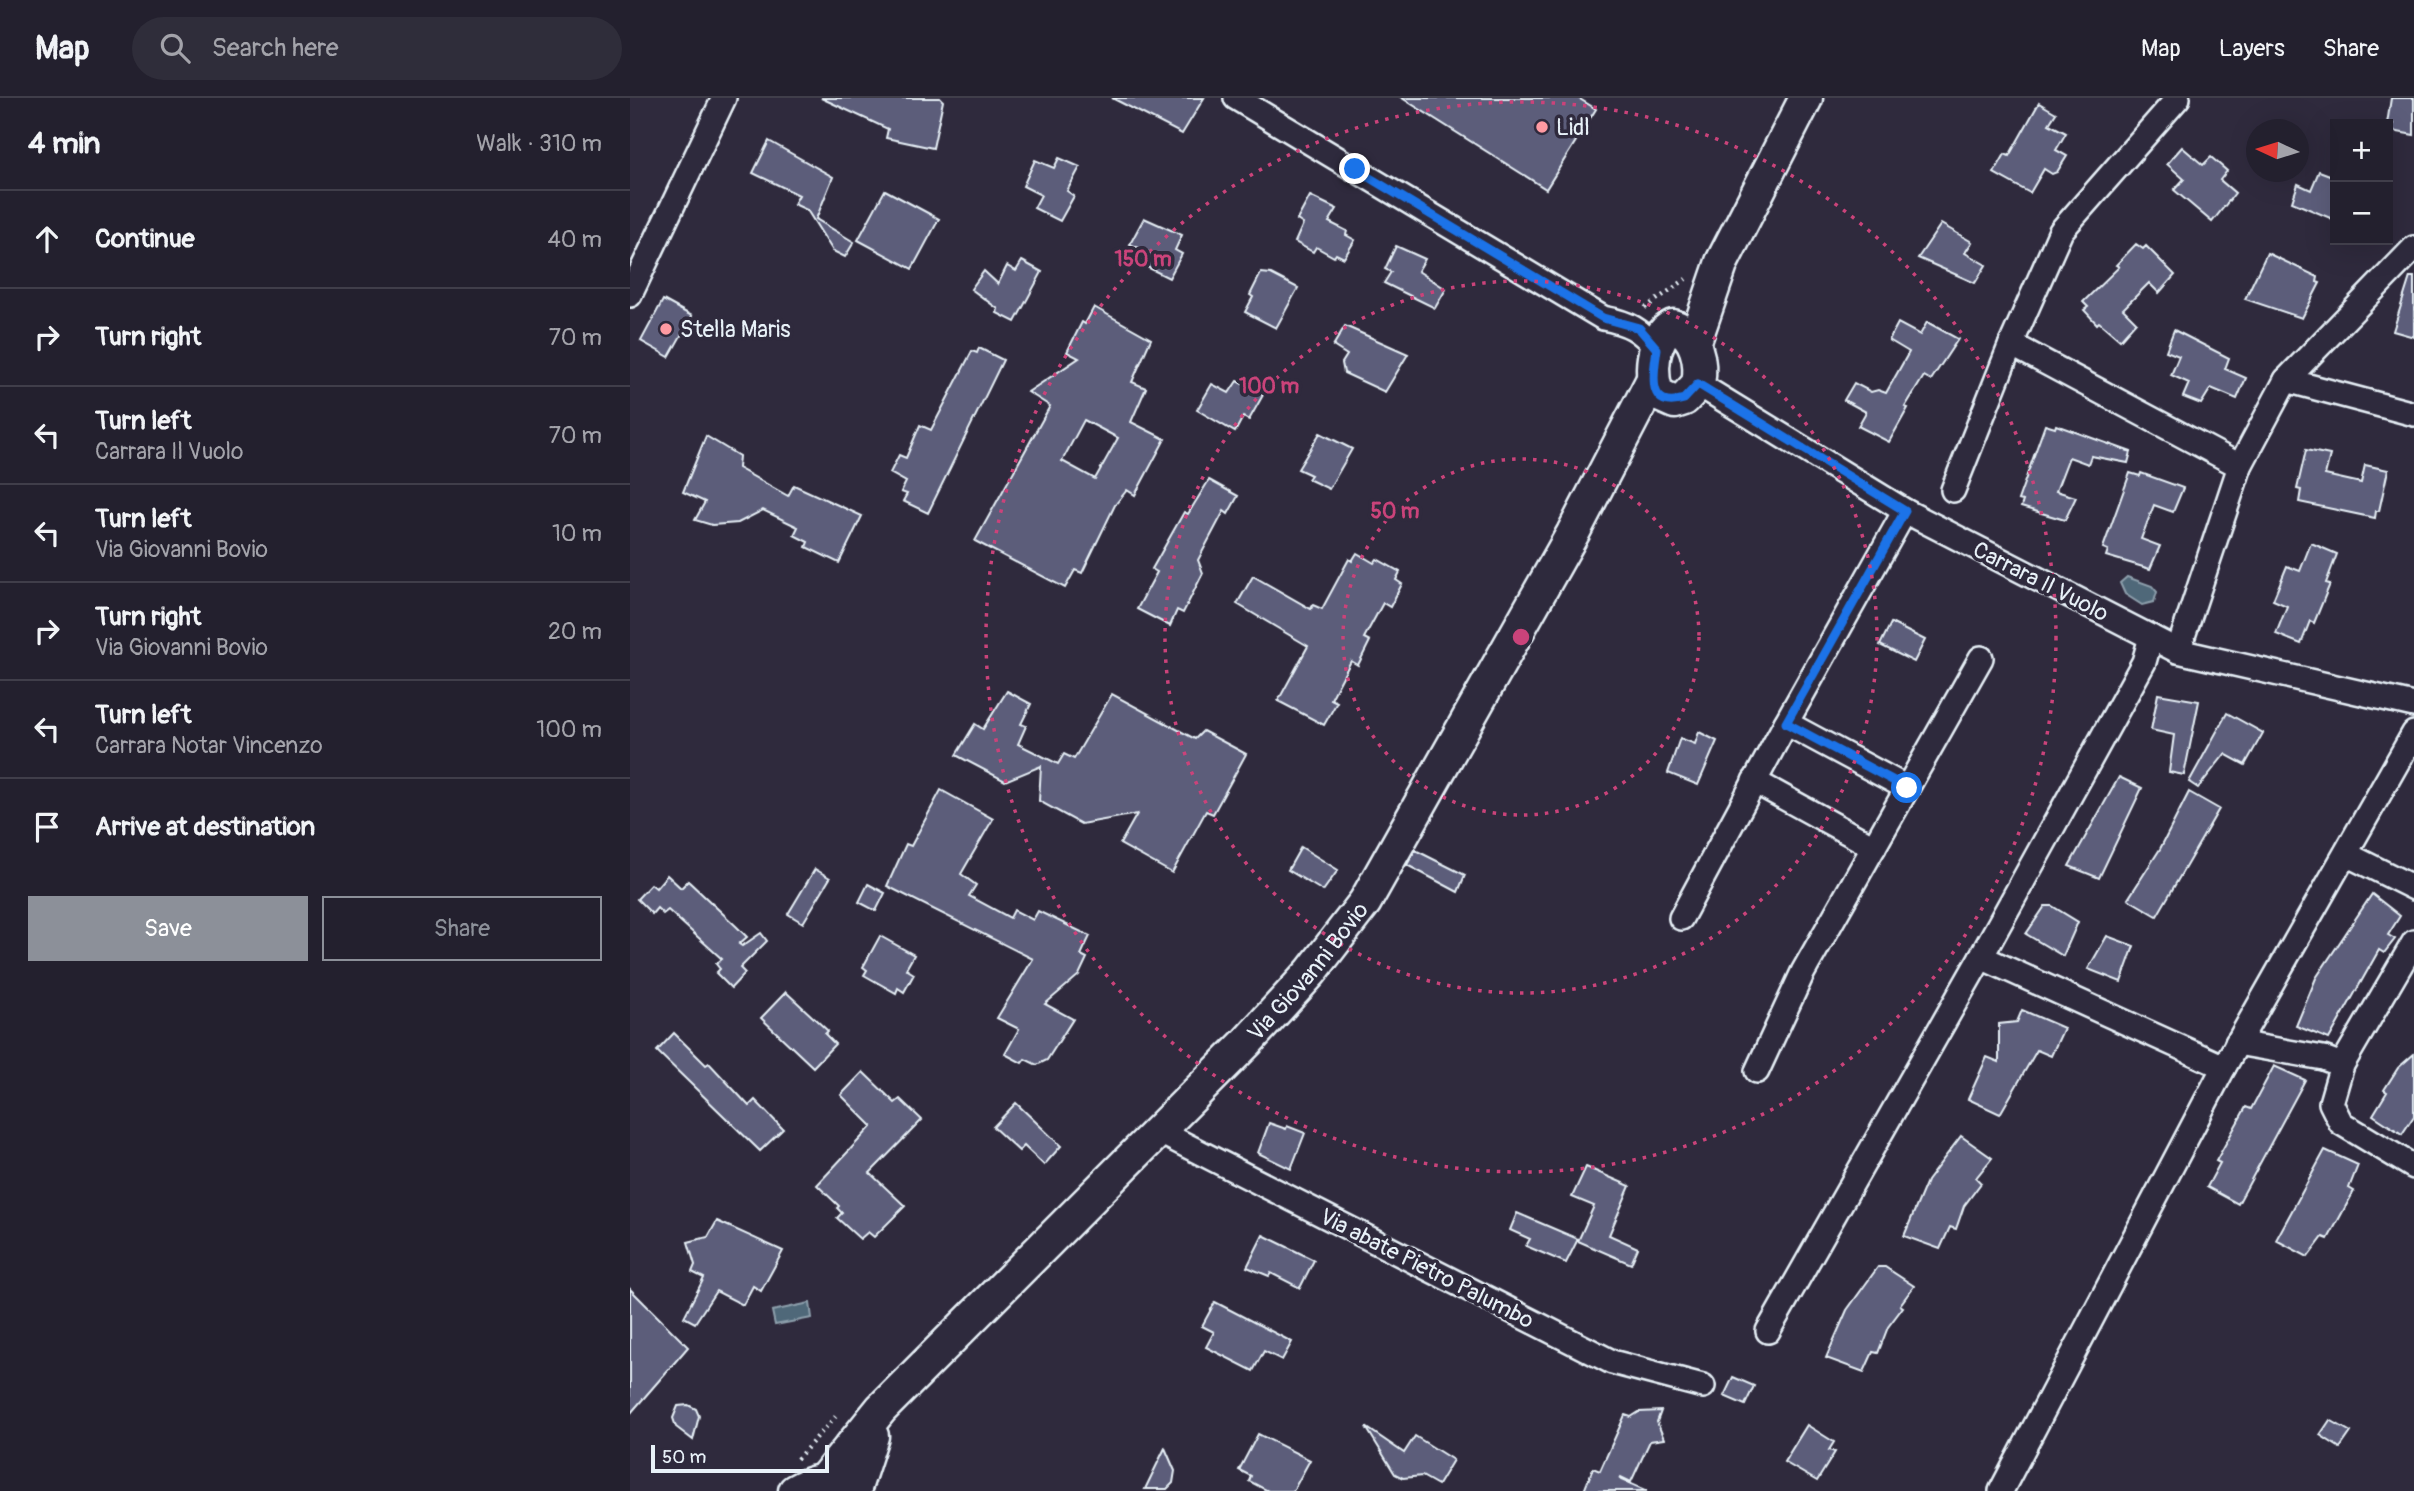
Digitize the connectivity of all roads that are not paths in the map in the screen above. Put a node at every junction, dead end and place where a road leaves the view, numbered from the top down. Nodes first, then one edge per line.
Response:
1 (724, 98) edge
2 (1236, 98) edge
3 (1806, 98) edge
4 (2178, 98) edge
5 (2414, 248) edge
6 (630, 295) edge
7 (1666, 337) junction
8 (2011, 344) junction
9 (2286, 380) junction
10 (1675, 389) junction
11 (2414, 414) edge
12 (2240, 466) junction
13 (1953, 490) dead end
14 (1905, 511) junction
15 (2151, 637) junction
16 (2178, 651) junction
17 (1980, 658) dead end
18 (2414, 705) edge
19 (1786, 723) junction
20 (2414, 733) edge
21 (1754, 781) junction
22 (1907, 788) junction
23 (1874, 847) junction
24 (2346, 854) junction
25 (2414, 888) edge
26 (1681, 918) dead end
27 (2414, 942) edge
28 (1982, 957) junction
29 (2237, 1044) junction
30 (2342, 1065) junction
31 (2224, 1067) junction
32 (1757, 1071) dead end
33 (1158, 1131) junction
34 (2414, 1167) edge
35 (1768, 1331) dead end
36 (1703, 1386) dead end
37 (881, 1409) junction
38 (813, 1481) edge
39 (854, 1491) edge
40 (2001, 1491) edge

1 - 6 street
2 - 7 street
3 - 7 main road
4 - 8 street
5 - 9 street
7 - 10 main road
7 - 10 main road
8 - 12 street
8 - 13 street
9 - 11 street
9 - 12 street
10 - 14 street, Carrara Il Vuolo
10 - 33 main road, Via Giovanni Bovio
12 - 16 street
14 - 15 street, Carrara Il Vuolo
14 - 19 street
15 - 16 street, Carrara Il Vuolo
15 - 28 street
16 - 18 street, Carrara Il Vuolo
17 - 22 street
19 - 21 street
19 - 22 street
20 - 24 street
21 - 23 street
21 - 26 street
22 - 23 street
23 - 32 street
24 - 25 street
24 - 29 street
27 - 30 street
28 - 31 street
28 - 35 street
29 - 30 street
29 - 31 street
30 - 34 street
31 - 40 street
33 - 36 street, Via abate Pietro Palumbo
33 - 37 main road, Via Giovanni Bovio
37 - 38 main road, Via Giovanni Bovio
37 - 39 main road

